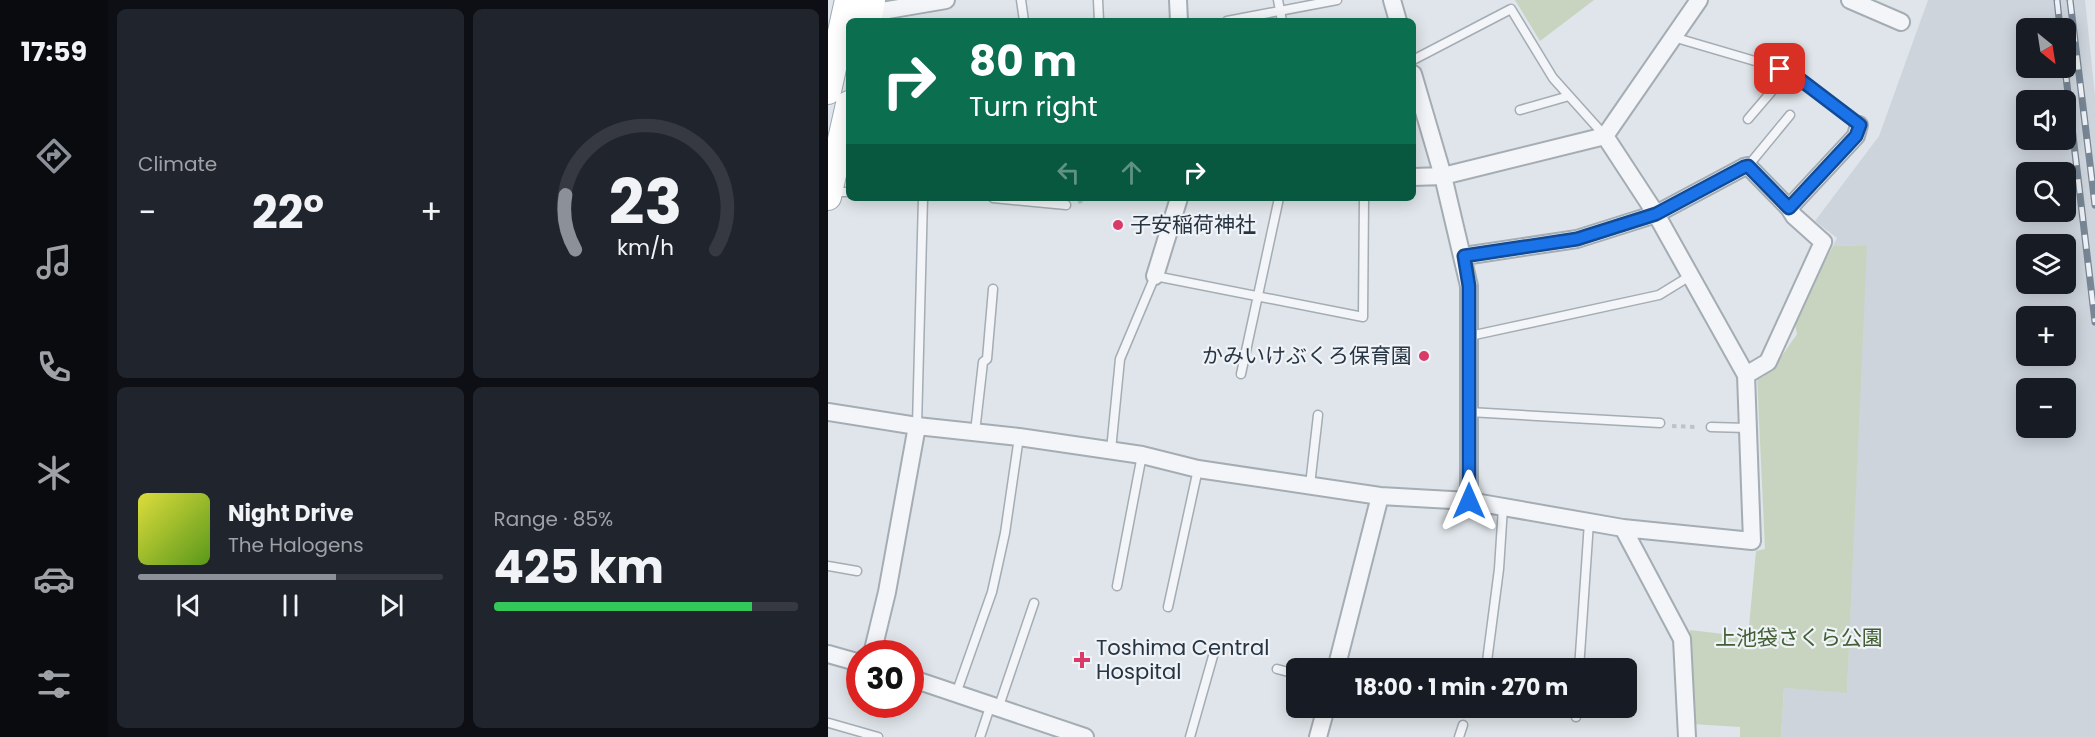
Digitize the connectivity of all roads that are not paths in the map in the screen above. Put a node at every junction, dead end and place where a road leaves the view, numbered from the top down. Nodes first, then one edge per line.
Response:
1 (946, 0) edge
2 (1021, 0) edge
3 (1098, 0) edge
4 (1178, 0) edge
5 (1278, 0) edge
6 (1337, 0) edge
7 (1392, 0) edge
8 (1699, 0) edge
9 (1850, 0) edge
10 (856, 13) edge
11 (1281, 16) edge
12 (1024, 18) edge
13 (1099, 18) edge
14 (1179, 18) edge
15 (1259, 18) edge
16 (1397, 18) edge
17 (1901, 22) dead end
18 (1671, 37) junction
19 (846, 41) edge
20 (1416, 58) edge
21 (1789, 71) junction
22 (1416, 84) edge
23 (828, 91) edge
24 (1569, 96) junction
25 (1520, 110) dead end
26 (1791, 115) dead end
27 (1748, 119) dead end
28 (846, 123) edge
29 (1860, 125) joint
30 (1605, 136) junction
31 (1748, 166) junction
32 (1443, 176) junction
33 (1416, 177) edge
34 (835, 194) edge
35 (923, 201) edge
36 (1024, 201) edge
37 (1178, 201) edge
38 (1278, 201) edge
39 (1364, 201) edge
40 (1066, 205) dead end
41 (1789, 208) junction
42 (1656, 214) junction
43 (1464, 256) junction
44 (1155, 276) junction
45 (1690, 276) junction
46 (993, 289) dead end
47 (1258, 296) junction
48 (1470, 336) junction
49 (1240, 374) dead end
50 (1746, 375) junction
51 (828, 412) edge
52 (1469, 412) junction
53 (1318, 415) dead end
54 (1660, 423) road end
55 (917, 426) junction
56 (1711, 427) road end
57 (1748, 428) junction
58 (975, 432) junction
59 (1019, 437) junction
60 (1111, 450) junction
61 (1142, 455) junction
62 (1198, 469) junction
63 (1310, 485) junction
64 (1380, 495) junction
65 (1469, 501) junction
66 (1503, 507) junction
67 (1589, 522) junction
68 (1623, 528) junction
69 (828, 566) edge
70 (857, 571) dead end
71 (1117, 586) dead end
72 (1034, 603) dead end
73 (1168, 607) dead end
74 (875, 640) edge
75 (828, 654) edge
76 (1213, 656) dead end
77 (1339, 658) edge
78 (1487, 658) edge
79 (1580, 658) edge
80 (846, 659) edge
81 (1277, 669) dead end
82 (1286, 671) edge
83 (924, 682) edge
84 (957, 691) junction
85 (995, 705) junction
86 (1323, 718) edge
87 (828, 723) edge
88 (1463, 725) dead end
89 (1079, 736) edge
90 (878, 737) edge
91 (980, 737) edge
92 (1190, 737) edge
93 (1318, 737) edge
94 (1459, 737) edge
95 (1687, 737) edge

1 - 10 street
2 - 12 lane
3 - 13 lane
4 - 14 street
5 - 11 lane
6 - 11 lane
7 - 16 street
8 - 18 street
9 - 17 street
11 - 15 lane
18 - 21 lane
18 - 30 street
19 - 23 main road
20 - 24 lane
21 - 27 lane
21 - 29 lane
22 - 32 street
24 - 25 lane
24 - 30 lane
26 - 31 lane
28 - 34 main road
29 - 41 street
30 - 32 street
30 - 42 street
31 - 41 street
31 - 42 street
32 - 33 street
32 - 43 street
35 - 55 lane
36 - 40 lane
37 - 44 street
38 - 47 lane
39 - 47 lane
41 - 50 street
42 - 43 street
42 - 45 street
43 - 48 street
44 - 47 lane
44 - 60 lane
45 - 48 lane
45 - 50 street
46 - 58 lane
47 - 49 lane
48 - 52 street
50 - 57 street
51 - 55 street
52 - 54 lane
52 - 65 street
53 - 63 lane
55 - 58 street
55 - 74 street
56 - 57 lane
57 - 68 street
58 - 59 street
59 - 60 street
59 - 84 lane
60 - 61 street
61 - 62 street
61 - 71 lane
62 - 63 street
62 - 73 lane
63 - 64 street
64 - 65 street
64 - 77 street
65 - 66 street
66 - 67 street
66 - 78 lane
67 - 68 street
67 - 79 lane
68 - 95 street
69 - 70 lane
72 - 85 lane
75 - 80 street
76 - 92 lane
81 - 82 lane
83 - 84 street
84 - 85 street
85 - 89 street
85 - 91 lane
86 - 93 street
87 - 90 lane
88 - 94 lane

